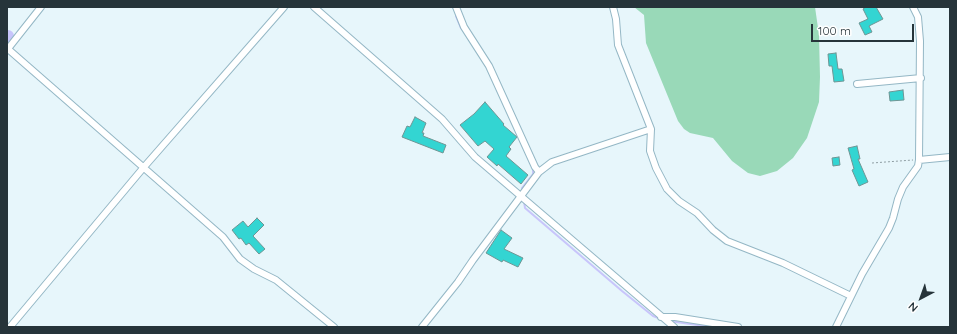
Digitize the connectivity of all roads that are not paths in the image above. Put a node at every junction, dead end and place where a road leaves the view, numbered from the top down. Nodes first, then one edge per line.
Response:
1 (41, 7) edge
2 (284, 7) edge
3 (314, 7) edge
4 (456, 7) edge
5 (613, 7) edge
6 (913, 7) edge
7 (7, 49) edge
8 (921, 78) junction
9 (857, 84) dead end
10 (651, 129) junction
11 (950, 157) edge
12 (919, 160) junction
13 (144, 167) junction
14 (539, 172) junction
15 (520, 197) junction
16 (851, 296) junction
17 (661, 317) junction
18 (10, 327) edge
19 (334, 327) edge
20 (422, 327) edge
21 (674, 327) edge
22 (738, 327) edge
23 (836, 327) edge

1 - 7 street
2 - 13 street
3 - 15 street
4 - 14 street
5 - 10 street
6 - 8 street
7 - 13 street
8 - 9 street
8 - 12 street
10 - 14 street
10 - 16 street
11 - 12 street
12 - 16 street
13 - 18 street
13 - 19 street
14 - 15 street
15 - 17 street
15 - 20 street
16 - 23 street
17 - 21 street
17 - 22 street

